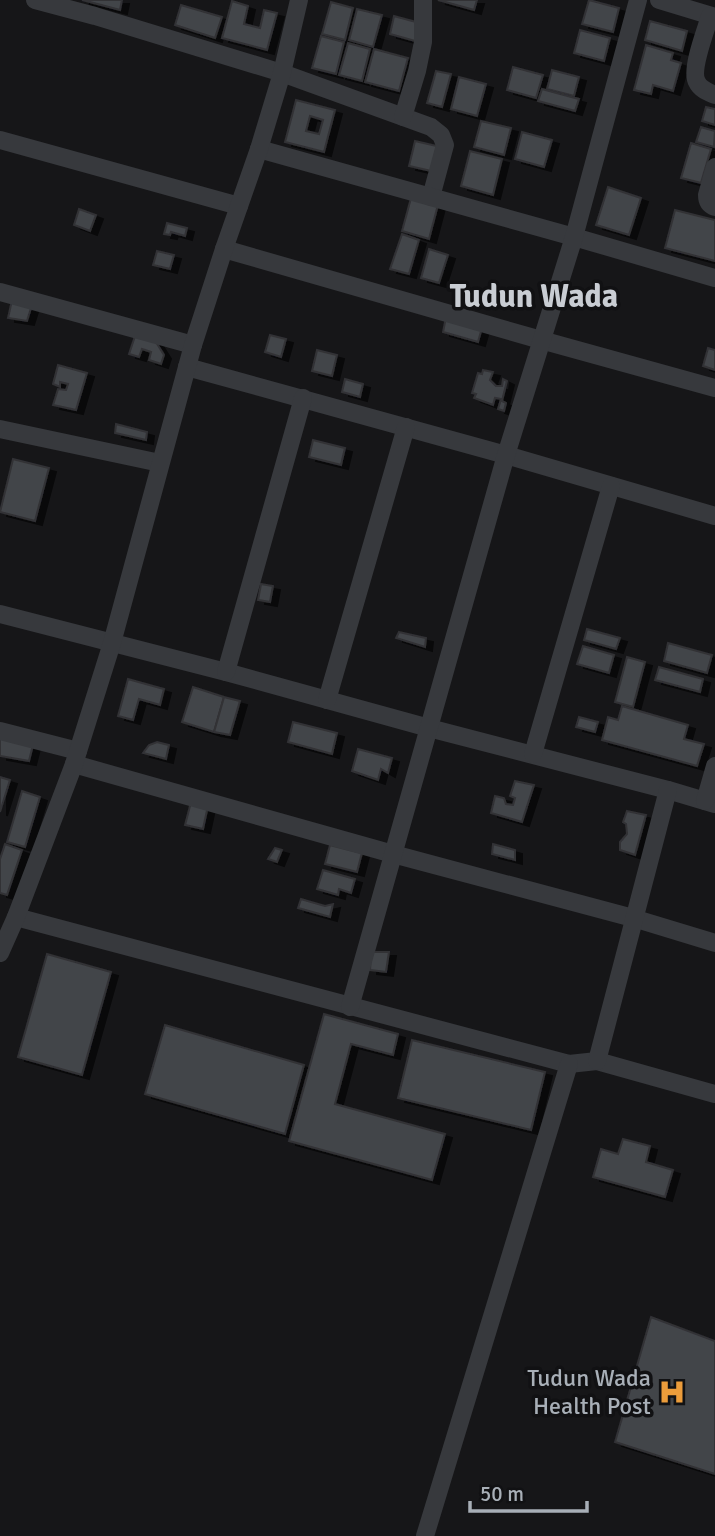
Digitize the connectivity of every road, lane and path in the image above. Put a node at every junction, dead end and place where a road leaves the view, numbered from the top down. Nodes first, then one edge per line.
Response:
1 (34, 0) edge
2 (299, 0) edge
3 (423, 0) edge
4 (638, 0) edge
5 (659, 0) edge
6 (713, 16) edge
7 (282, 73) junction
8 (715, 95) edge
9 (403, 117) junction
10 (0, 140) edge
11 (259, 149) junction
12 (715, 167) edge
13 (431, 197) junction
14 (239, 206) junction
15 (715, 206) edge
16 (574, 237) junction
17 (223, 249) junction
18 (715, 278) edge
19 (0, 292) edge
20 (541, 341) junction
21 (193, 345) junction
22 (187, 367) junction
23 (715, 388) edge
24 (303, 398) junction
25 (405, 427) junction
26 (0, 429) edge
27 (506, 454) junction
28 (160, 463) junction
29 (611, 486) junction
30 (715, 516) edge
31 (0, 614) edge
32 (112, 643) junction
33 (226, 672) junction
34 (327, 700) junction
35 (429, 728) junction
36 (0, 731) edge
37 (533, 754) junction
38 (76, 757) junction
39 (715, 766) edge
40 (668, 790) junction
41 (710, 803) edge
42 (393, 853) junction
43 (16, 918) junction
44 (633, 918) junction
45 (715, 943) edge
46 (0, 953) edge
47 (350, 1007) junction
48 (597, 1061) junction
49 (569, 1064) junction
50 (715, 1094) edge
51 (425, 1536) edge

1 - 7 street
2 - 7 street
3 - 9 street
4 - 16 street
5 - 6 street
6 - 8 street
7 - 9 street
7 - 11 street
9 - 13 street
10 - 14 street
11 - 13 street
11 - 14 street
12 - 15 street
13 - 16 street
14 - 17 street
16 - 18 street
16 - 20 street
17 - 20 street
17 - 21 street
19 - 21 street
20 - 23 street
20 - 27 street
21 - 22 street
22 - 24 street
22 - 28 street
24 - 25 street
24 - 33 street
25 - 27 street
25 - 34 street
26 - 28 street
27 - 29 street
27 - 35 street
28 - 32 street
29 - 30 street
29 - 37 street
31 - 32 street
32 - 33 street
32 - 38 street
33 - 34 street
34 - 35 street
35 - 37 street
35 - 42 street
36 - 38 street
37 - 40 street
38 - 42 street
38 - 43 street
39 - 41 street
40 - 41 street
40 - 44 street
42 - 44 street
42 - 47 street
43 - 46 street
43 - 47 street
44 - 45 street
44 - 48 street
47 - 49 street
48 - 49 street
48 - 50 street
49 - 51 street

